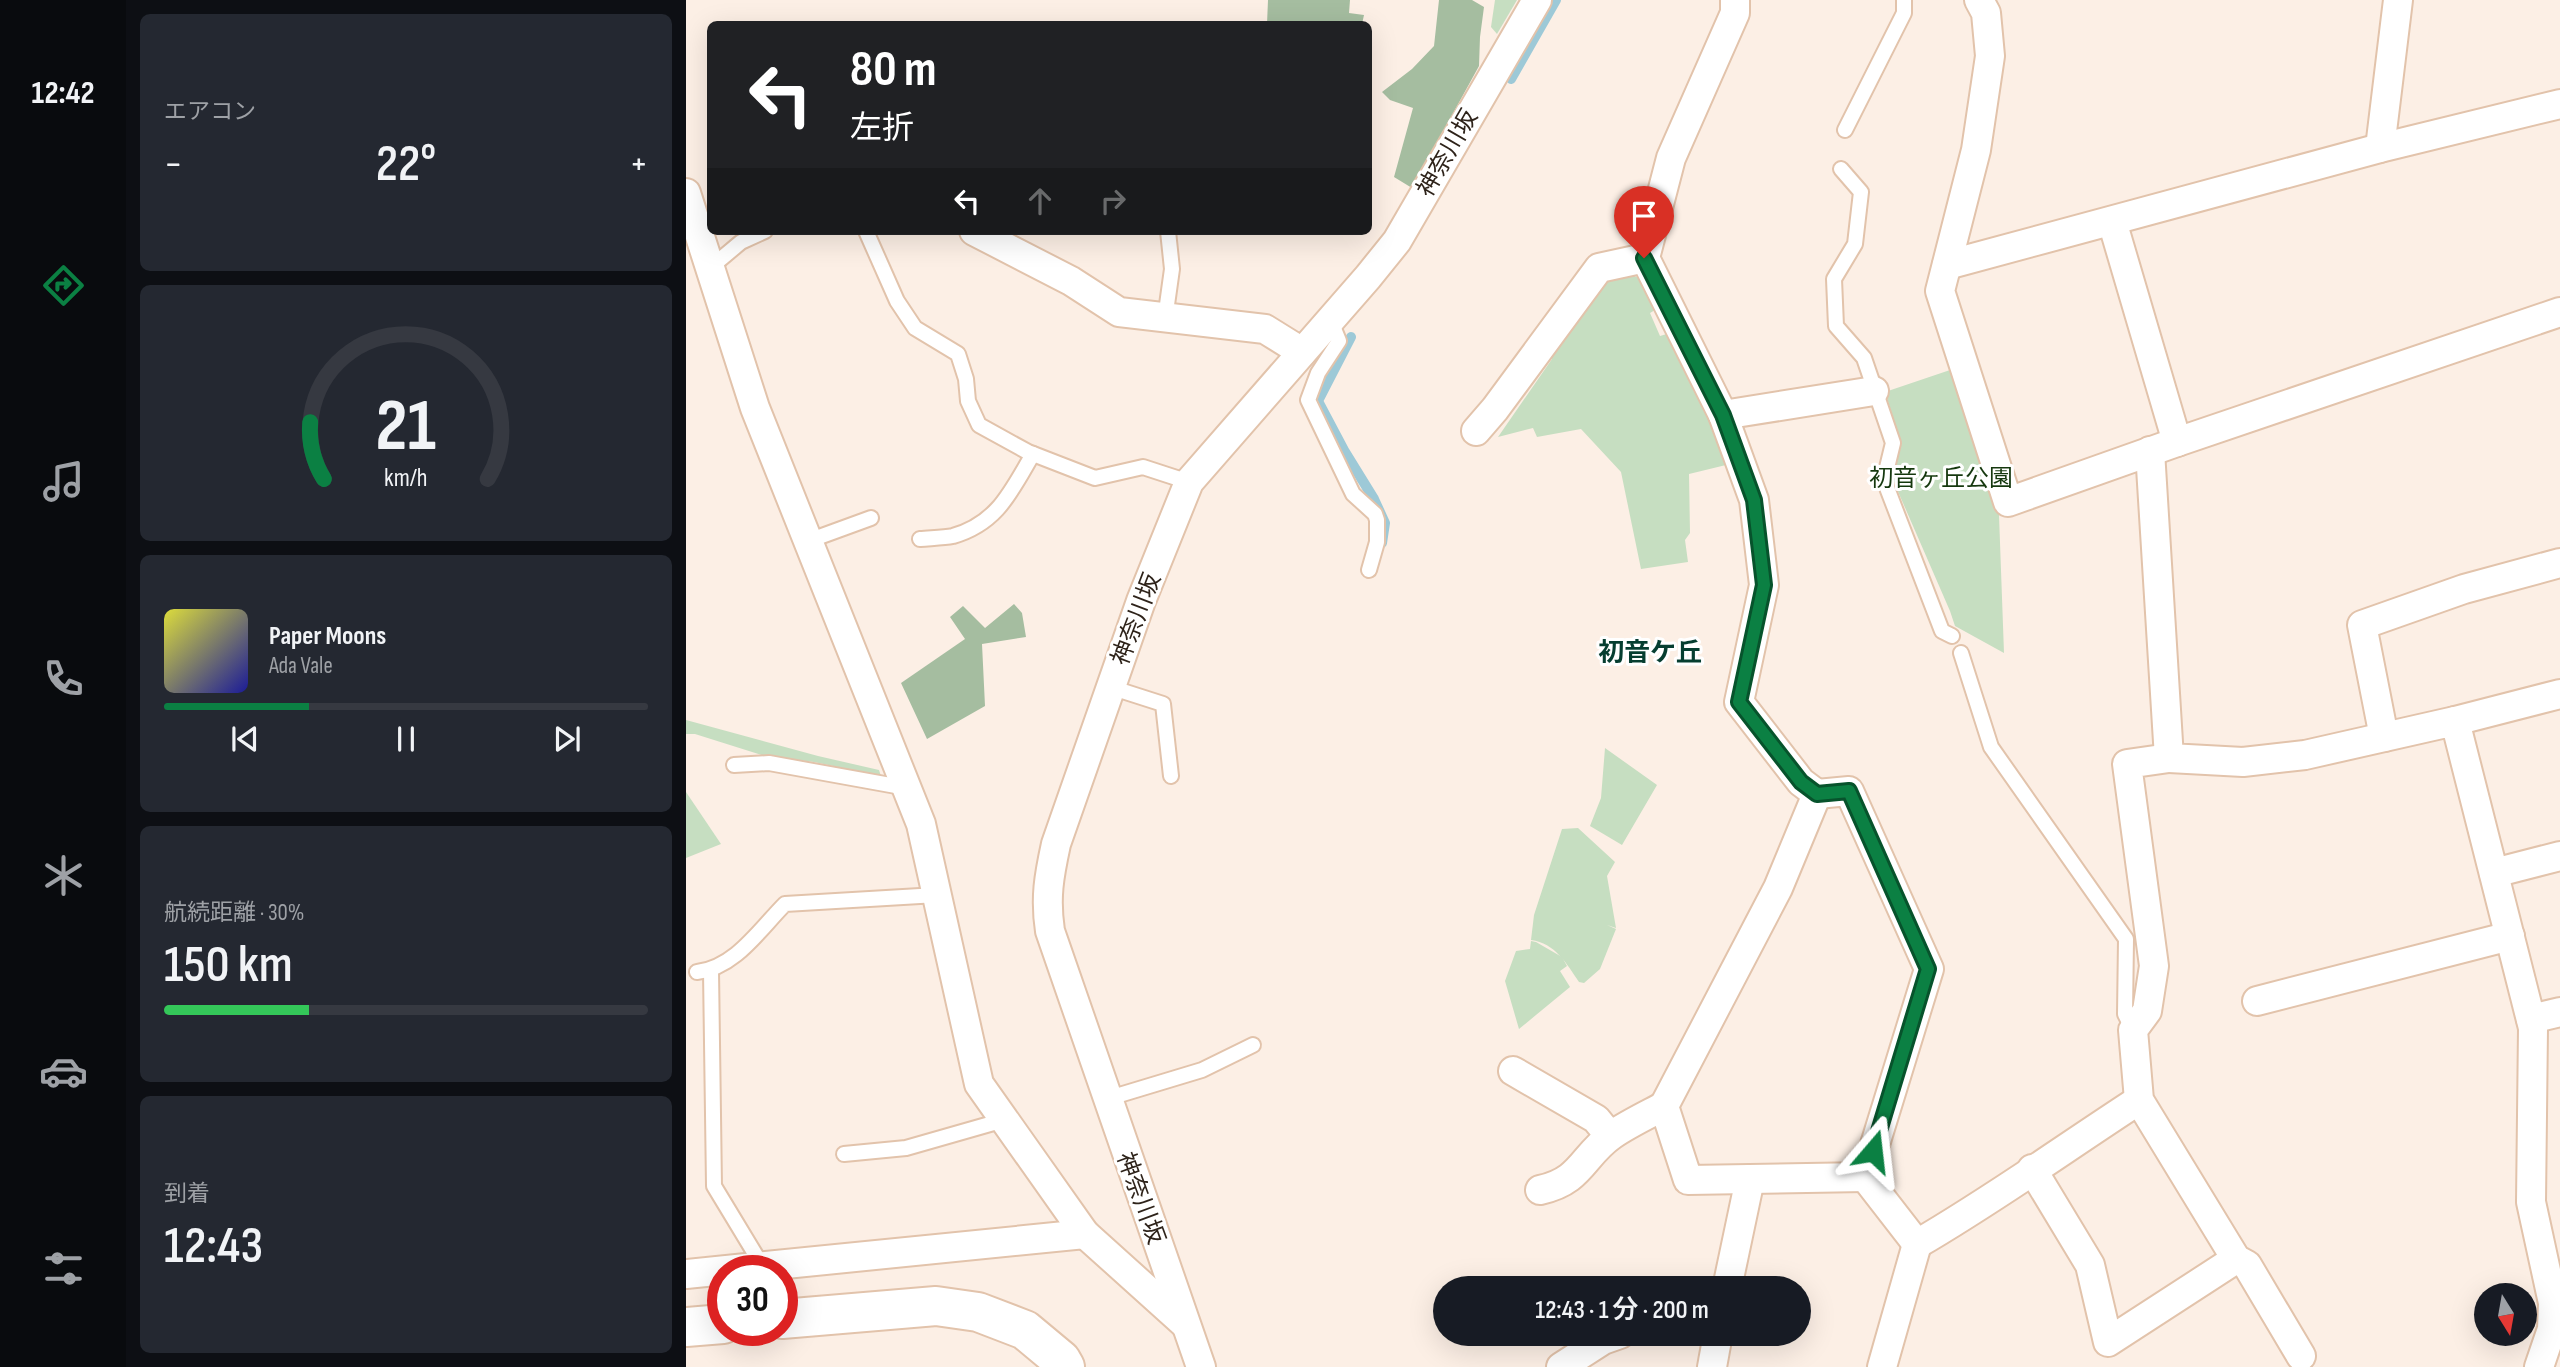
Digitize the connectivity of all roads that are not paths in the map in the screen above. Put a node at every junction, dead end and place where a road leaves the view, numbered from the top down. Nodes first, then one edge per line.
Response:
1 (1537, 0) edge
2 (1735, 0) edge
3 (1904, 0) edge
4 (1979, 0) edge
5 (2398, 0) edge
6 (2560, 104) edge
7 (1845, 130) dead end
8 (2380, 148) junction
9 (1842, 169) dead end
10 (686, 197) edge
11 (2112, 220) junction
12 (756, 235) edge
13 (868, 235) edge
14 (982, 235) edge
15 (1168, 235) edge
16 (1644, 258) junction
17 (1947, 265) junction
18 (710, 268) junction
19 (2560, 312) edge
20 (1165, 319) junction
21 (1330, 319) junction
22 (1302, 352) junction
23 (1874, 391) junction
24 (1723, 415) junction
25 (1476, 431) dead end
26 (2177, 442) junction
27 (2150, 452) junction
28 (1034, 454) junction
29 (1189, 482) junction
30 (872, 518) dead end
31 (920, 539) dead end
32 (808, 541) junction
33 (2560, 564) edge
34 (1369, 570) dead end
35 (1952, 636) dead end
36 (1961, 653) dead end
37 (1110, 687) junction
38 (2560, 694) edge
39 (2455, 721) junction
40 (2384, 737) junction
41 (2169, 758) junction
42 (734, 765) dead end
43 (1171, 776) dead end
44 (907, 788) junction
45 (1817, 794) junction
46 (2560, 856) edge
47 (2494, 873) junction
48 (937, 895) junction
49 (2510, 936) junction
50 (2257, 1001) dead end
51 (2560, 1012) edge
52 (2531, 1019) junction
53 (2133, 1030) junction
54 (1253, 1045) dead end
55 (1513, 1071) dead end
56 (1106, 1099) junction
57 (2139, 1100) junction
58 (1664, 1106) junction
59 (1004, 1120) junction
60 (1610, 1136) junction
61 (844, 1154) dead end
62 (2032, 1169) junction
63 (1865, 1177) junction
64 (1751, 1179) junction
65 (1540, 1190) dead end
66 (1085, 1234) junction
67 (1917, 1244) junction
68 (756, 1255) edge
69 (2236, 1259) junction
70 (798, 1263) edge
71 (707, 1272) edge
72 (686, 1274) edge
73 (1730, 1276) edge
74 (798, 1318) edge
75 (707, 1325) edge
76 (1186, 1325) junction
77 (686, 1327) edge
78 (1594, 1346) edge
79 (1716, 1346) edge
80 (2301, 1356) dead end
81 (1065, 1367) edge
82 (1201, 1367) edge
83 (1561, 1367) edge
84 (1712, 1367) edge
85 (1882, 1367) edge
86 (2539, 1367) edge

1 - 21 street, 神奈川坂
2 - 16 street
3 - 7 lane
4 - 17 street
5 - 8 street
6 - 8 street
8 - 11 street
9 - 23 lane
10 - 18 street
11 - 17 street
11 - 26 street
12 - 18 lane
13 - 28 lane
14 - 20 street
15 - 20 lane
16 - 24 street
16 - 25 street
17 - 27 street
18 - 32 street
19 - 26 street
20 - 22 street
21 - 22 street, 神奈川坂
21 - 34 lane
22 - 29 street, 神奈川坂
23 - 24 street
23 - 35 lane
24 - 45 street
26 - 27 street
27 - 41 street
28 - 29 lane
28 - 31 lane
29 - 37 street, 神奈川坂
30 - 32 lane
32 - 44 street
33 - 40 street
36 - 53 lane
37 - 43 lane
37 - 56 street, 神奈川坂
38 - 39 street
39 - 40 street
39 - 47 street
40 - 41 street
41 - 53 street
42 - 44 lane
44 - 48 street
45 - 58 street
45 - 63 street
46 - 47 street
47 - 49 street
48 - 59 street
48 - 68 lane
49 - 50 street
49 - 52 street
51 - 52 street
52 - 86 street
53 - 57 street
54 - 56 lane
55 - 60 street
56 - 76 street, 神奈川坂
57 - 62 street
57 - 69 street
58 - 60 street
58 - 64 street
59 - 61 lane
59 - 66 street
60 - 65 street
62 - 67 street
62 - 69 street
63 - 64 street
63 - 67 street
64 - 73 street
66 - 70 street
66 - 76 street
67 - 85 street
69 - 80 street
71 - 72 street
74 - 81 street
75 - 77 street
76 - 82 street, 神奈川坂
78 - 83 street
79 - 84 street

